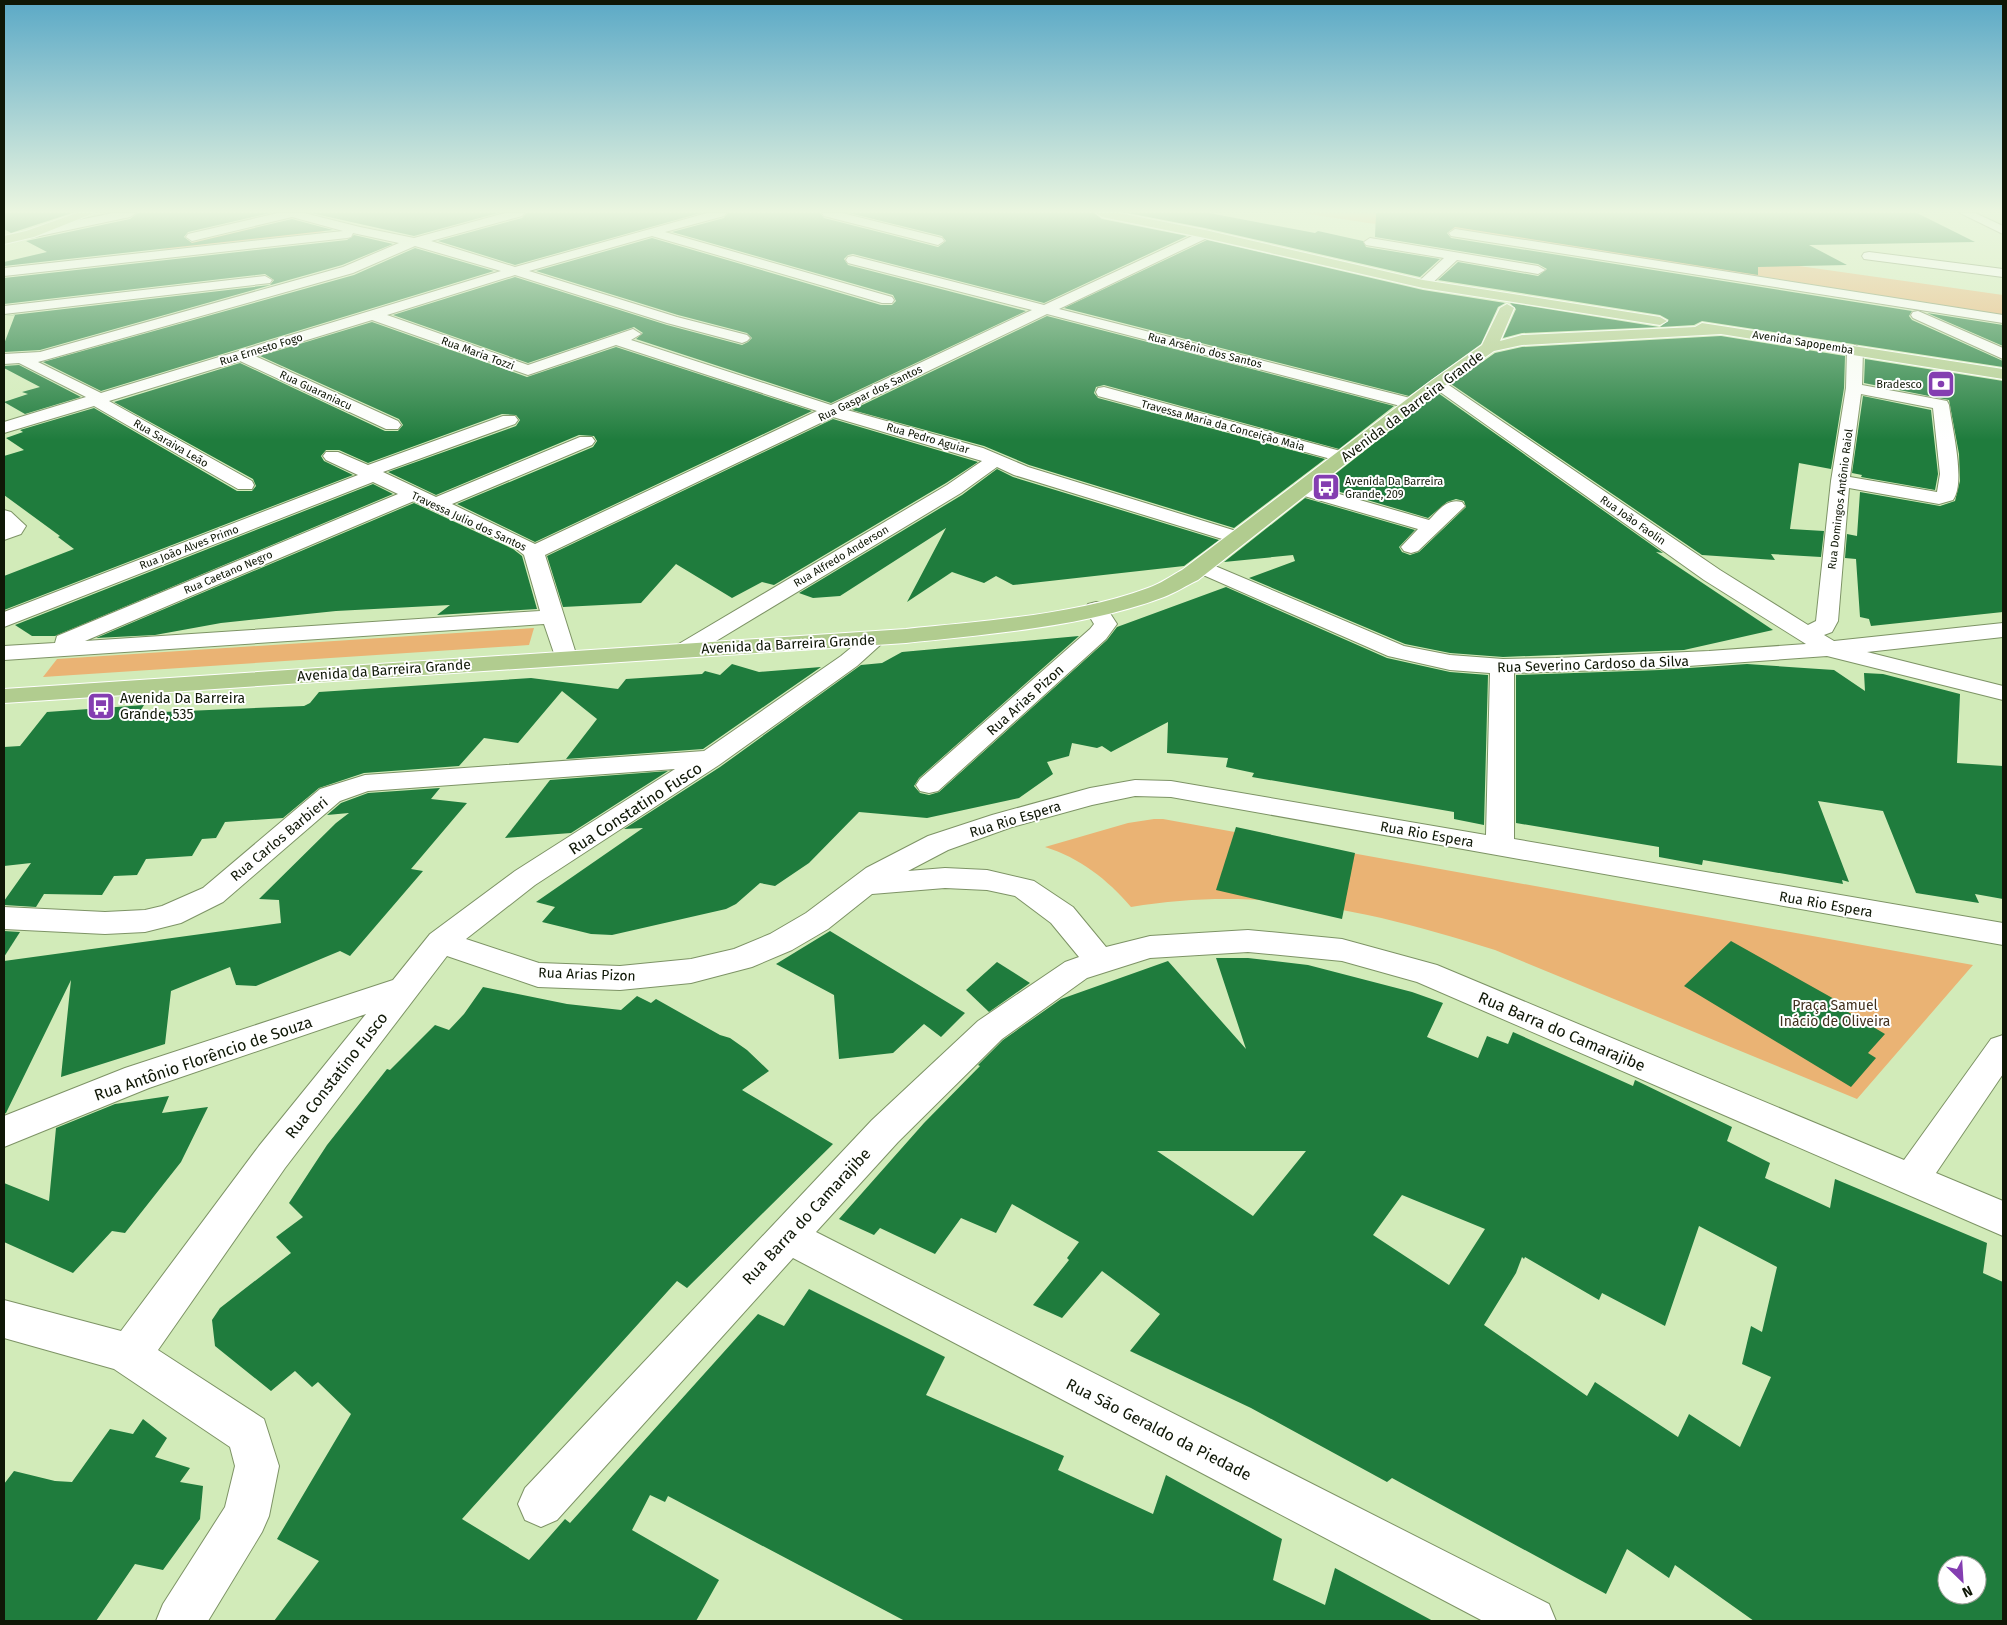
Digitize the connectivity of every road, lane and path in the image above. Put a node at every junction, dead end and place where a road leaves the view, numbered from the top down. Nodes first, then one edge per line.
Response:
1 (186, 289) edge
2 (282, 289) edge
3 (457, 289) edge
4 (569, 289) edge
5 (848, 289) edge
6 (967, 289) edge
7 (1089, 289) edge
8 (1450, 289) edge
9 (1806, 289) edge
10 (1491, 296) junction
11 (887, 300) dead end
12 (1889, 302) junction
13 (1538, 303) junction
14 (1507, 308) junction
15 (1047, 309) junction
16 (4, 310) edge
17 (373, 314) junction
18 (2003, 319) edge
19 (672, 320) junction
20 (1657, 327) junction
21 (1498, 329) junction
22 (1721, 330) joint
23 (742, 338) dead end
24 (1536, 339) junction
25 (616, 340) junction
26 (1489, 348) junction
27 (1854, 350) junction
28 (2003, 354) edge
29 (240, 355) junction
30 (4, 359) edge
31 (34, 360) junction
32 (4, 368) edge
33 (2003, 374) edge
34 (1437, 384) junction
35 (1854, 388) junction
36 (1104, 392) dead end
37 (98, 399) junction
38 (1412, 404) junction
39 (833, 411) junction
40 (509, 420) dead end
41 (392, 425) dead end
42 (4, 428) edge
43 (586, 441) dead end
44 (332, 456) dead end
45 (1342, 457) junction
46 (995, 460) junction
47 (370, 474) junction
48 (1840, 481) junction
49 (245, 485) dead end
50 (1302, 489) junction
51 (414, 494) junction
52 (436, 504) junction
53 (1455, 506) dead end
54 (1432, 527) junction
55 (1238, 538) junction
56 (1411, 547) dead end
57 (534, 552) junction
58 (1201, 567) junction
59 (1096, 609) junction
60 (552, 617) junction
61 (4, 620) edge
62 (2003, 630) edge
63 (1806, 634) junction
64 (877, 638) junction
65 (42, 650) junction
66 (685, 650) junction
67 (1832, 650) junction
68 (6, 655) edge
69 (566, 657) junction
70 (1502, 668) junction
71 (2003, 693) edge
72 (4, 696) edge
73 (710, 759) junction
74 (929, 785) dead end
75 (1500, 847) junction
76 (865, 884) junction
77 (4, 918) edge
78 (2003, 934) edge
79 (441, 942) junction
80 (1100, 962) junction
81 (403, 989) junction
82 (2003, 1048) edge
83 (4, 1132) edge
84 (1911, 1179) junction
85 (2003, 1219) edge
86 (787, 1236) junction
87 (4, 1319) edge
88 (129, 1355) junction
89 (542, 1504) dead end
90 (180, 1621) edge
91 (1532, 1621) edge

1 - 16 street
2 - 31 street
3 - 17 street, Rua Ernesto Fogo
4 - 19 street
5 - 11 street
6 - 15 street, Rua Arsênio dos Santos
7 - 15 street, Rua Gaspar dos Santos
8 - 10 main road
9 - 12 street
10 - 13 main road
10 - 14 main road
12 - 18 street
12 - 28 street
13 - 14 main road
13 - 20 main road
14 - 21 main road, Avenida da Barreira Grande
15 - 38 street, Rua Arsênio dos Santos
15 - 39 street, Rua Gaspar dos Santos
17 - 25 street, Rua Maria Tozzi
17 - 29 street, Rua Ernesto Fogo
19 - 23 street
19 - 25 street
20 - 22 main road, Avenida da Barreira Grande
20 - 24 main road, Avenida da Barreira Grande
21 - 24 main road
21 - 26 main road, Avenida da Barreira Grande
22 - 27 main road, Avenida Sapopemba
24 - 26 main road, Avenida da Barreira Grande
25 - 39 street, Rua Pedro Aguiar
26 - 34 main road, Avenida da Barreira Grande
27 - 33 main road, Avenida Sapopemba
27 - 35 street, Rua Domingos Antônio Raiol
29 - 37 street, Rua Ernesto Fogo
29 - 41 street, Rua Guaraniacu
30 - 31 street
31 - 32 street
31 - 37 street, Rua Saraiva Leão
34 - 38 main road, Avenida da Barreira Grande
34 - 63 street, Rua João Faolin
35 - 48 street, Rua Domingos Antônio Raiol
35 - 48 street
36 - 45 street, Travessa Maria da Conceição Maia
37 - 42 street, Rua Ernesto Fogo
37 - 49 street, Rua Saraiva Leão
38 - 45 main road, Avenida da Barreira Grande
39 - 46 street, Rua Pedro Aguiar
39 - 57 street, Rua Gaspar dos Santos
40 - 47 street, Rua João Alves Primo
43 - 52 street
44 - 47 street, Travessa Julio dos Santos
45 - 50 main road, Avenida da Barreira Grande
46 - 55 street, Rua Pedro Aguiar
46 - 66 street, Rua Alfredo Anderson
47 - 51 street, Travessa Julio dos Santos
47 - 61 street, Rua João Alves Primo
48 - 63 street, Rua Domingos Antônio Raiol
50 - 54 street
50 - 55 main road, Avenida da Barreira Grande
51 - 52 street, Travessa Julio dos Santos
51 - 65 street, Rua Caetano Negro
52 - 57 street, Travessa Julio dos Santos
53 - 54 street
54 - 56 street
55 - 58 main road, Avenida da Barreira Grande
57 - 60 street, Travessa Julio dos Santos
58 - 59 main road, Avenida da Barreira Grande
58 - 70 street, Rua Severino Cardoso da Silva
59 - 64 main road, Avenida da Barreira Grande
59 - 74 street, Rua Arias Pizon
60 - 65 street
60 - 69 street, Travessa Julio dos Santos
62 - 67 street, Rua Severino Cardoso da Silva
63 - 67 street, Rua João Faolin
64 - 66 main road, Avenida da Barreira Grande
64 - 73 street, Rua Constatino Fusco
65 - 68 street
66 - 69 main road, Avenida da Barreira Grande
67 - 70 street, Rua Severino Cardoso da Silva
67 - 71 street
69 - 72 main road, Avenida da Barreira Grande
70 - 75 street
73 - 77 street, Rua Carlos Barbieri
73 - 79 street, Rua Constatino Fusco
75 - 76 street, Rua Rio Espera
75 - 78 street, Rua Rio Espera
76 - 79 street, Rua Arias Pizon
76 - 80 street
79 - 81 street, Rua Constatino Fusco
80 - 84 street, Rua Barra do Camarajibe
80 - 86 street, Rua Barra do Camarajibe
81 - 83 street, Rua Antônio Florêncio de Souza
81 - 88 street, Rua Constatino Fusco
82 - 84 street
84 - 85 street, Rua Barra do Camarajibe
86 - 89 street, Rua Barra do Camarajibe
86 - 91 street, Rua São Geraldo da Piedade
87 - 88 street
88 - 90 street

